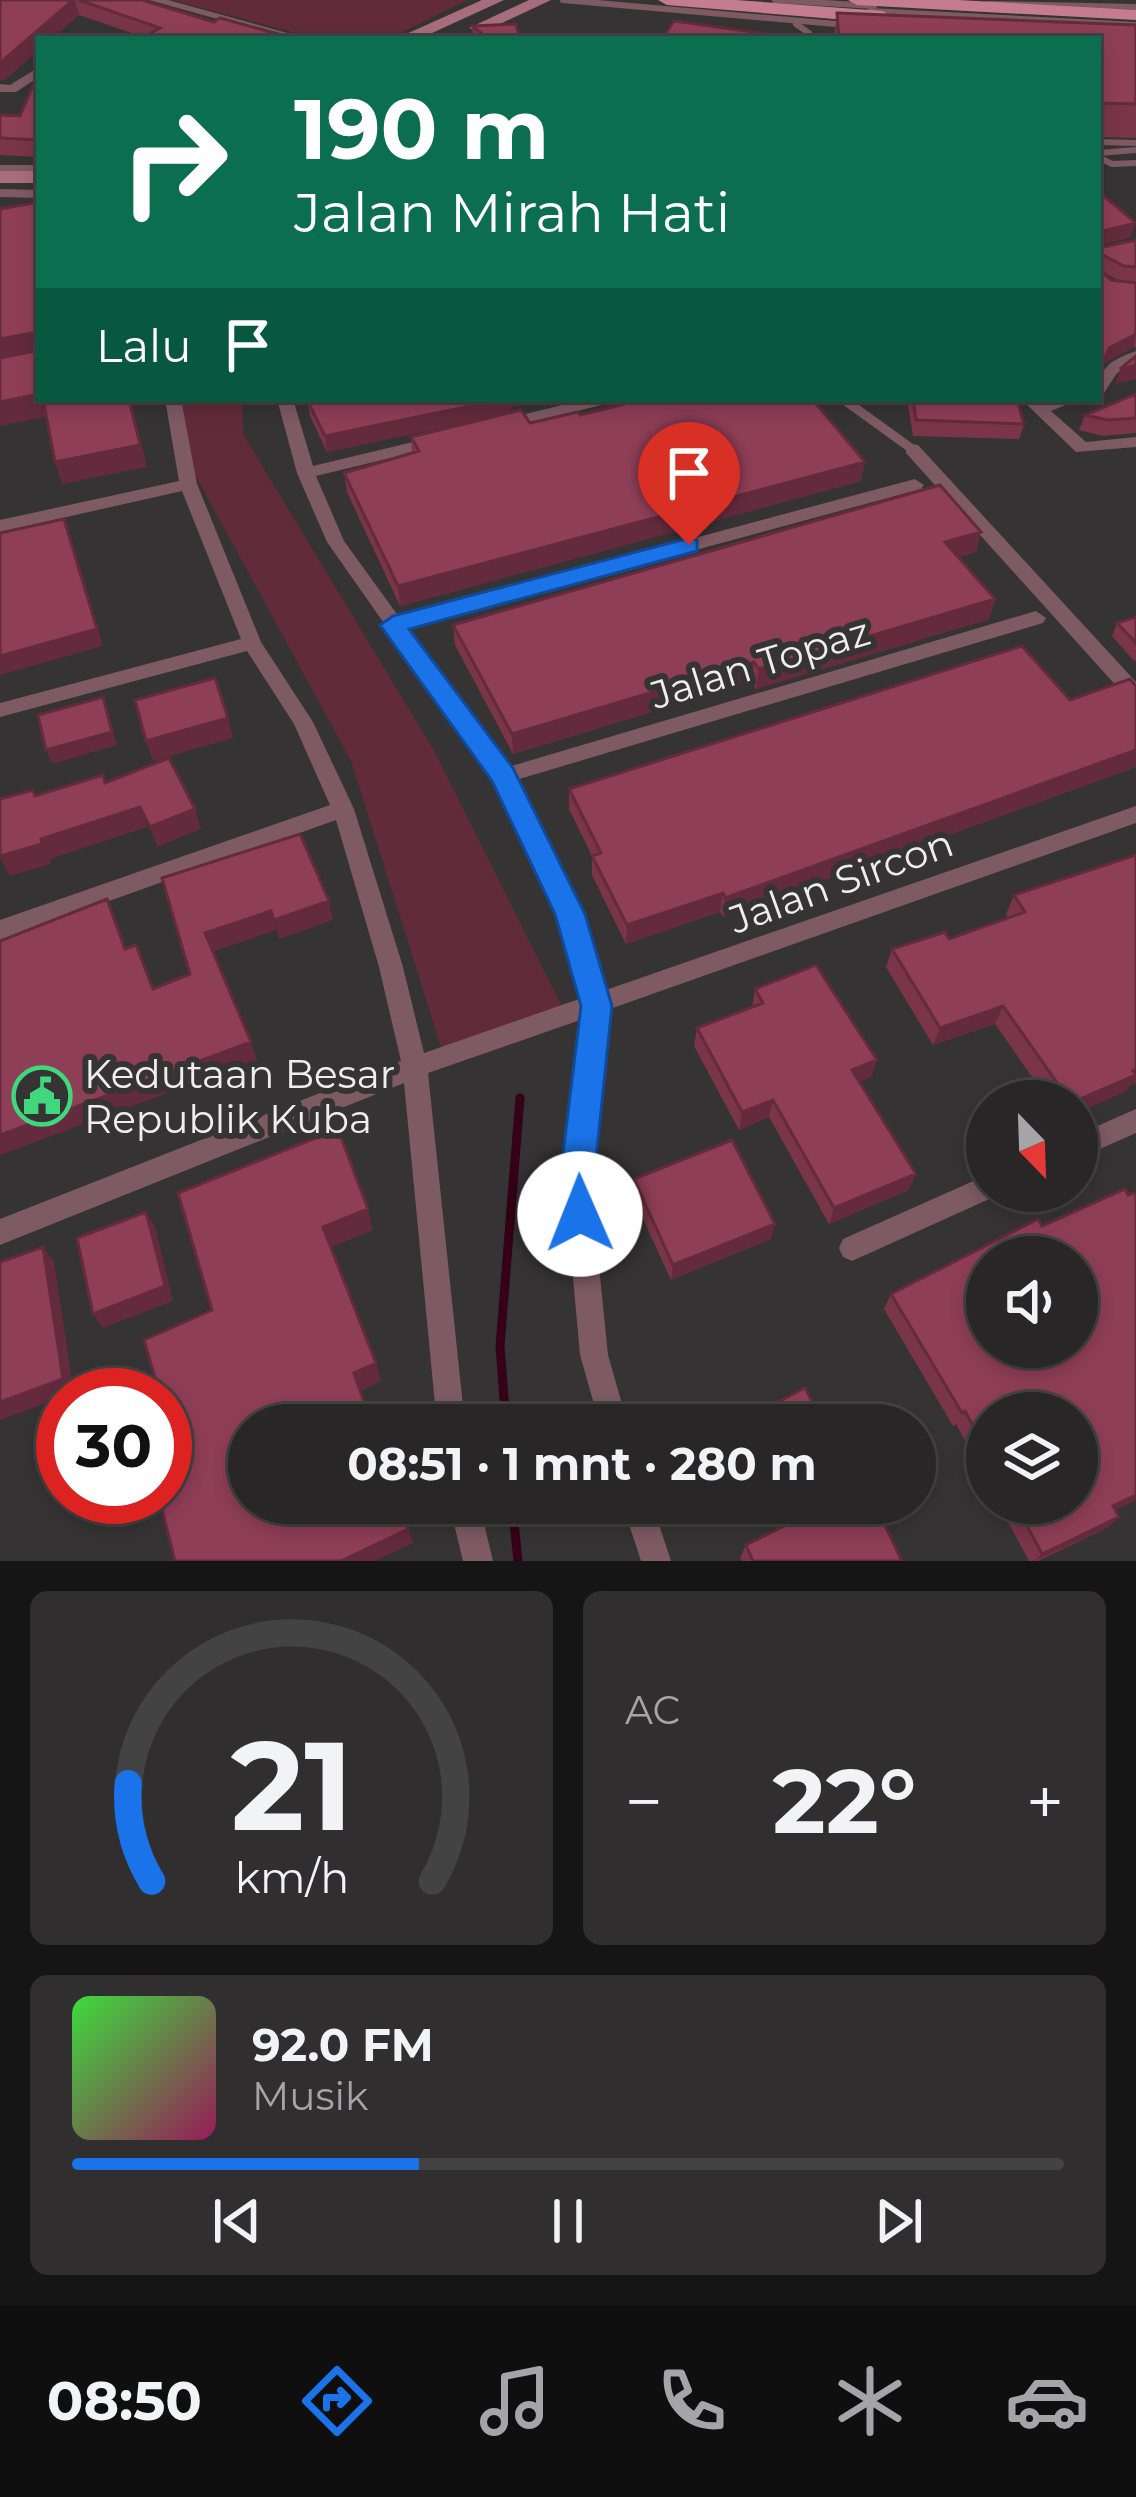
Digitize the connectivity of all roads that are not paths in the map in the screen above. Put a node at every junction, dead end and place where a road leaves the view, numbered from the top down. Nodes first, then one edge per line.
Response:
1 (155, 0) edge
2 (496, 0) edge
3 (543, 0) edge
4 (563, 0) edge
5 (667, 0) edge
6 (724, 0) edge
7 (855, 0) edge
8 (1006, 1) edge
9 (1024, 2) edge
10 (789, 7) edge
11 (976, 7) junction
12 (1136, 19) edge
13 (824, 23) junction
14 (882, 26) edge
15 (292, 36) edge
16 (411, 36) edge
17 (460, 36) edge
18 (804, 36) edge
19 (827, 36) dead end
20 (36, 73) edge
21 (6, 88) edge
22 (36, 90) edge
23 (1101, 142) edge
24 (1136, 147) edge
25 (1101, 154) edge
26 (1101, 157) edge
27 (1136, 163) edge
28 (0, 173) edge
29 (36, 173) edge
30 (0, 193) edge
31 (36, 194) edge
32 (1136, 356) edge
33 (1101, 385) edge
34 (174, 402) edge
35 (286, 402) edge
36 (595, 402) edge
37 (848, 402) edge
38 (1034, 404) edge
39 (491, 428) edge
40 (468, 433) edge
41 (1136, 442) edge
42 (912, 449) joint
43 (306, 473) junction
44 (188, 484) junction
45 (915, 485) dead end
46 (0, 526) edge
47 (1036, 618) dead end
48 (393, 625) junction
49 (253, 643) junction
50 (1136, 695) edge
51 (0, 710) edge
52 (503, 776) junction
53 (343, 809) junction
54 (1136, 814) edge
55 (0, 930) edge
56 (596, 1006) junction
57 (415, 1067) junction
58 (1136, 1121) edge
59 (1098, 1138) edge
60 (966, 1196) edge
61 (0, 1232) edge
62 (852, 1248) dead end
63 (449, 1404) edge
64 (608, 1404) edge
65 (469, 1524) edge
66 (644, 1524) edge
67 (478, 1561) edge
68 (656, 1561) edge

1 - 15 street
2 - 16 main road
3 - 17 main road
4 - 10 lane
5 - 10 main road
6 - 10 lane
7 - 11 main road
8 - 9 lane
8 - 11 lane
9 - 12 lane
10 - 12 lane
10 - 12 main road
10 - 13 lane
10 - 18 lane
11 - 12 main road
13 - 14 lane
13 - 19 lane
20 - 21 street
21 - 22 street
23 - 24 lane
24 - 25 lane
26 - 27 lane
28 - 29 main road
30 - 31 street
32 - 33 street
34 - 44 street
35 - 43 street
36 - 39 street
37 - 42 lane
38 - 41 street
40 - 43 street
42 - 50 street
43 - 48 street
44 - 46 street
44 - 49 street
45 - 48 street
47 - 52 street, Jalan Topaz
48 - 52 street
49 - 51 street
49 - 53 street
52 - 56 street
53 - 55 street
53 - 57 street
54 - 56 street, Jalan Sircon
56 - 57 street, Jalan Sircon
56 - 64 street
57 - 61 street, Jalan Sircon
57 - 63 street
58 - 59 street
60 - 62 street
65 - 67 street
66 - 68 street

